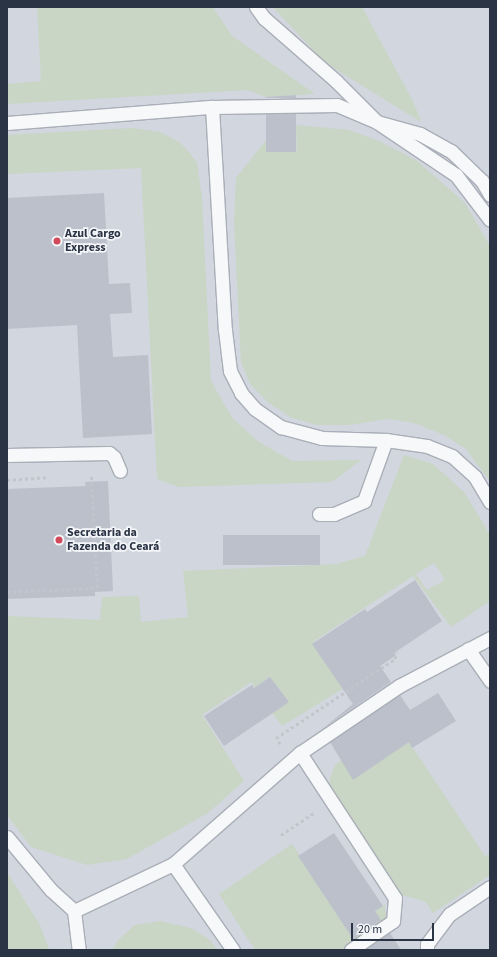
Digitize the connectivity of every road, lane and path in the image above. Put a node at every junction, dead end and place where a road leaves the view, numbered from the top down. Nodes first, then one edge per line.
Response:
1 (256, 7) edge
2 (212, 108) junction
3 (377, 122) junction
4 (7, 123) edge
5 (490, 195) edge
6 (490, 220) edge
7 (386, 440) junction
8 (7, 455) edge
9 (120, 471) dead end
10 (92, 474) dead end
11 (490, 502) edge
12 (319, 514) dead end
13 (7, 592) edge
14 (490, 638) edge
15 (468, 649) junction
16 (490, 681) edge
17 (300, 752) junction
18 (7, 837) edge
19 (173, 864) junction
20 (490, 887) edge
21 (74, 911) junction
22 (79, 950) edge
23 (233, 950) edge
24 (351, 950) edge
25 (427, 950) edge

1 - 3 lane
2 - 3 lane
2 - 4 lane
2 - 7 lane
3 - 5 lane
3 - 6 lane
7 - 11 lane
7 - 12 lane
8 - 9 lane
10 - 13 path
14 - 15 lane
15 - 16 lane
15 - 17 lane
17 - 19 lane
17 - 24 lane
18 - 21 lane
19 - 21 lane
19 - 23 lane
20 - 25 lane
21 - 22 lane

